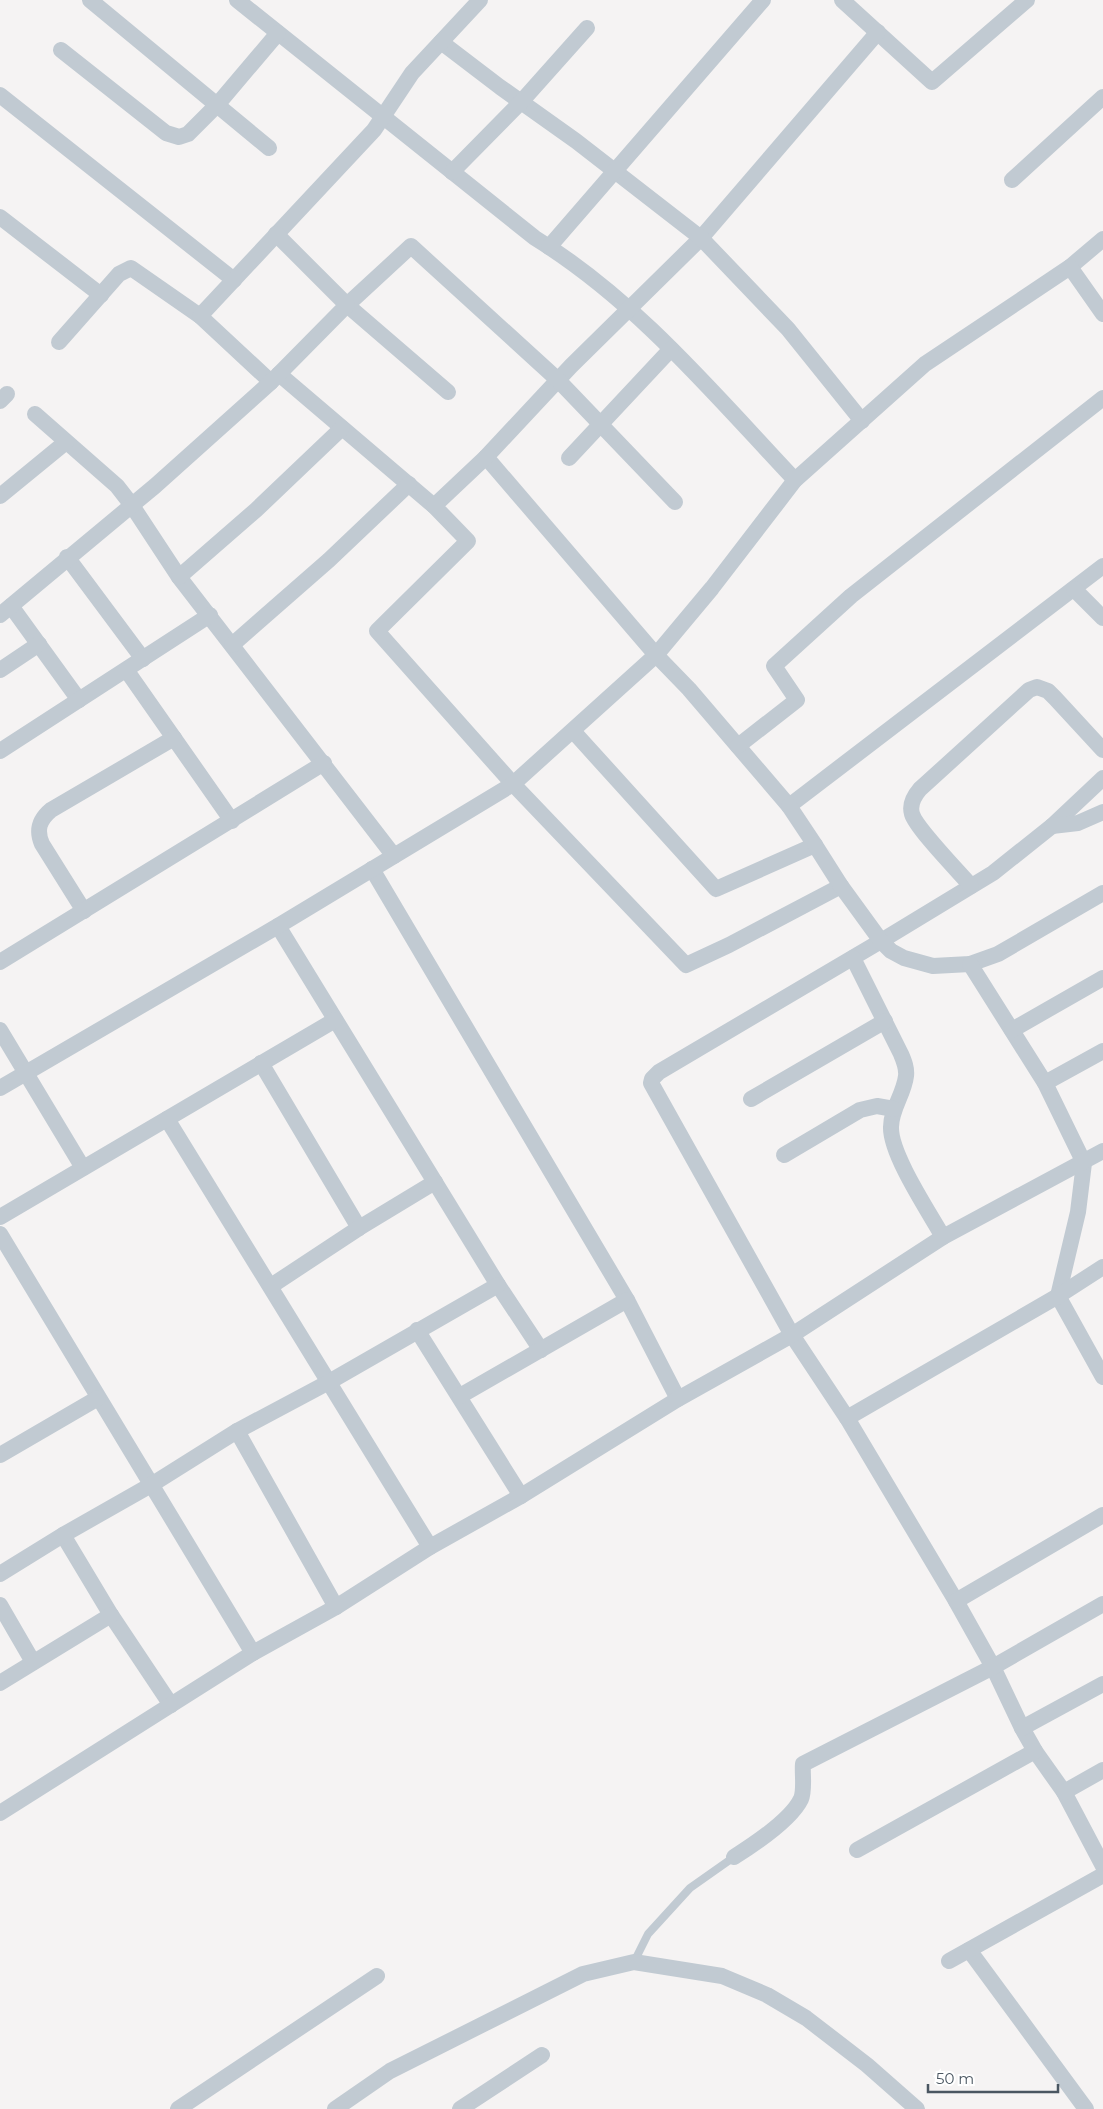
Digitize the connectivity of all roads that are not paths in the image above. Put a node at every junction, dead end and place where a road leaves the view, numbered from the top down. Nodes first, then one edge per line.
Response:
1 (90, 0) edge
2 (237, 0) edge
3 (480, 0) edge
4 (763, 0) edge
5 (842, 0) edge
6 (1027, 0) edge
7 (587, 28) dead end
8 (878, 32) junction
9 (278, 33) junction
10 (441, 42) junction
11 (61, 50) dead end
12 (0, 95) edge
13 (1103, 97) edge
14 (521, 102) junction
15 (217, 105) junction
16 (383, 117) junction
17 (269, 148) dead end
18 (615, 171) junction
19 (452, 172) junction
20 (1012, 180) dead end
21 (0, 217) edge
22 (276, 234) junction
23 (701, 238) junction
24 (1103, 239) edge
25 (549, 246) junction
26 (1070, 267) junction
27 (234, 280) junction
28 (101, 295) junction
29 (347, 305) junction
30 (630, 309) junction
31 (1103, 314) edge
32 (200, 316) junction
33 (59, 342) dead end
34 (672, 349) junction
35 (275, 378) junction
36 (558, 380) junction
37 (448, 392) dead end
38 (1103, 398) edge
39 (35, 414) dead end
40 (862, 421) junction
41 (600, 424) junction
42 (342, 428) junction
43 (66, 442) junction
44 (486, 457) junction
45 (569, 458) dead end
46 (795, 480) junction
47 (408, 484) junction
48 (0, 496) edge
49 (674, 502) dead end
50 (131, 504) junction
51 (434, 506) junction
52 (67, 557) junction
53 (1103, 566) edge
54 (179, 577) junction
55 (1074, 588) junction
56 (6, 611) edge
57 (210, 615) junction
58 (1103, 618) edge
59 (38, 644) junction
60 (232, 645) junction
61 (656, 655) junction
62 (143, 660) junction
63 (0, 670) edge
64 (127, 671) junction
65 (78, 700) junction
66 (573, 731) junction
67 (174, 738) junction
68 (738, 746) junction
69 (0, 750) edge
70 (1103, 750) edge
71 (324, 763) junction
72 (1103, 778) edge
73 (513, 784) junction
74 (788, 806) junction
75 (1103, 812) edge
76 (232, 821) junction
77 (1052, 826) junction
78 (815, 844) junction
79 (394, 856) junction
80 (372, 869) junction
81 (841, 886) junction
82 (971, 886) junction
83 (1103, 893) edge
84 (84, 910) junction
85 (278, 926) junction
86 (881, 941) junction
87 (853, 958) junction
88 (0, 962) edge
89 (970, 964) junction
90 (1103, 978) edge
91 (335, 1020) junction
92 (884, 1021) junction
93 (0, 1030) edge
94 (1012, 1030) junction
95 (1103, 1050) edge
96 (261, 1063) junction
97 (26, 1073) junction
98 (1045, 1083) junction
99 (0, 1088) edge
100 (751, 1099) dead end
101 (894, 1109) junction
102 (167, 1119) junction
103 (1103, 1151) edge
104 (784, 1155) dead end
105 (1084, 1163) junction
106 (83, 1168) junction
107 (435, 1182) junction
108 (0, 1216) edge
109 (359, 1228) junction
110 (0, 1234) edge
111 (942, 1238) junction
112 (1103, 1267) edge
113 (498, 1285) junction
114 (271, 1286) junction
115 (1058, 1296) junction
116 (627, 1300) junction
117 (417, 1330) junction
118 (792, 1335) junction
119 (541, 1350) junction
120 (1103, 1377) edge
121 (329, 1382) junction
122 (460, 1396) junction
123 (98, 1398) junction
124 (678, 1399) junction
125 (847, 1418) junction
126 (237, 1431) junction
127 (0, 1453) edge
128 (151, 1485) junction
129 (521, 1496) junction
130 (1103, 1515) edge
131 (63, 1535) junction
132 (430, 1548) junction
133 (0, 1574) edge
134 (956, 1600) junction
135 (1103, 1604) edge
136 (0, 1605) edge
137 (336, 1607) junction
138 (111, 1615) junction
139 (253, 1653) junction
140 (32, 1662) junction
141 (993, 1667) junction
142 (0, 1684) edge
143 (1103, 1684) edge
144 (171, 1705) junction
145 (1022, 1728) junction
146 (1035, 1751) junction
147 (1103, 1770) edge
148 (1064, 1792) junction
149 (2, 1806) edge
150 (857, 1850) dead end
151 (1101, 1857) edge
152 (734, 1858) joint
153 (1103, 1875) edge
154 (969, 1950) junction
155 (949, 1961) dead end
156 (634, 1962) junction
157 (377, 1976) dead end
158 (542, 2055) dead end
159 (178, 2109) edge
160 (335, 2109) edge
161 (460, 2109) edge
162 (917, 2109) edge
163 (1086, 2109) edge

1 - 15 street
2 - 9 street
3 - 10 street
4 - 18 street
5 - 8 street
6 - 8 street
7 - 14 street
8 - 23 street
9 - 15 street
9 - 16 street
10 - 14 street
10 - 16 street
11 - 15 street
12 - 27 street
13 - 20 street
14 - 18 street
14 - 19 street
15 - 17 street
16 - 19 street
16 - 22 street
18 - 23 street
18 - 25 street
19 - 25 street
21 - 28 street
22 - 27 street
22 - 29 street
23 - 30 street
23 - 40 street
24 - 26 street
25 - 30 street
26 - 31 street
26 - 40 street
27 - 32 street
28 - 32 street
28 - 33 street
29 - 35 street
29 - 36 street
29 - 37 street
30 - 34 street
30 - 36 street
32 - 35 street
34 - 41 street
34 - 46 street
35 - 42 street
35 - 50 street
36 - 41 street
36 - 44 street
38 - 68 street
39 - 43 street
40 - 46 street
41 - 45 street
41 - 49 street
42 - 47 street
42 - 54 street
43 - 48 street
43 - 50 street
44 - 51 street
44 - 61 street
46 - 61 street
47 - 51 street
47 - 60 street
50 - 52 street
50 - 54 street
51 - 73 street
52 - 56 street
52 - 62 street
53 - 55 street
54 - 57 street
55 - 58 street
55 - 74 street
56 - 59 street
57 - 60 street
57 - 62 street
59 - 63 street
59 - 65 street
60 - 71 street
61 - 66 street
61 - 68 street
62 - 64 street
64 - 65 street
64 - 67 street
65 - 69 street
66 - 73 street
66 - 78 street
67 - 76 street
67 - 84 street
68 - 74 street
70 - 82 street
71 - 76 street
71 - 79 street
72 - 77 street
73 - 79 street
73 - 81 street
74 - 78 street
75 - 77 street
76 - 84 street
77 - 82 street
78 - 81 street
79 - 80 street
80 - 85 street
80 - 116 street
81 - 86 street
82 - 86 street
83 - 89 street
84 - 88 street
85 - 91 street
85 - 97 street
86 - 87 street
86 - 89 street
87 - 92 street
87 - 118 street
89 - 94 street
90 - 94 street
91 - 96 street
91 - 107 street
92 - 100 street
92 - 101 street
93 - 97 street
94 - 98 street
95 - 98 street
96 - 102 street
96 - 109 street
97 - 99 street
97 - 106 street
98 - 105 street
101 - 104 street
101 - 111 street
102 - 106 street
102 - 114 street
103 - 105 street
105 - 111 street
105 - 115 street
106 - 108 street
107 - 109 street
107 - 113 street
109 - 114 street
110 - 123 street
111 - 118 street
112 - 115 street
113 - 117 street
113 - 119 street
114 - 121 street
115 - 120 street
115 - 125 street
116 - 119 street
116 - 124 street
117 - 121 street
117 - 122 street
118 - 124 street
118 - 125 street
119 - 122 street
121 - 126 street
121 - 132 street
122 - 129 street
123 - 127 street
123 - 128 street
124 - 129 street
125 - 134 street
126 - 128 street
126 - 137 street
128 - 131 street
128 - 139 street
129 - 132 street
130 - 134 street
131 - 133 street
131 - 138 street
132 - 137 street
134 - 141 street
135 - 141 street
136 - 140 street
137 - 139 street
138 - 140 street
138 - 144 street
139 - 144 street
140 - 142 street
141 - 145 street
141 - 152 street
143 - 145 street
144 - 149 street
145 - 146 street
146 - 148 street
146 - 150 street
147 - 148 street
148 - 151 street
152 - 156 lane
153 - 154 street
154 - 155 street
154 - 163 street
156 - 160 street
156 - 162 street
157 - 159 street
158 - 161 street

